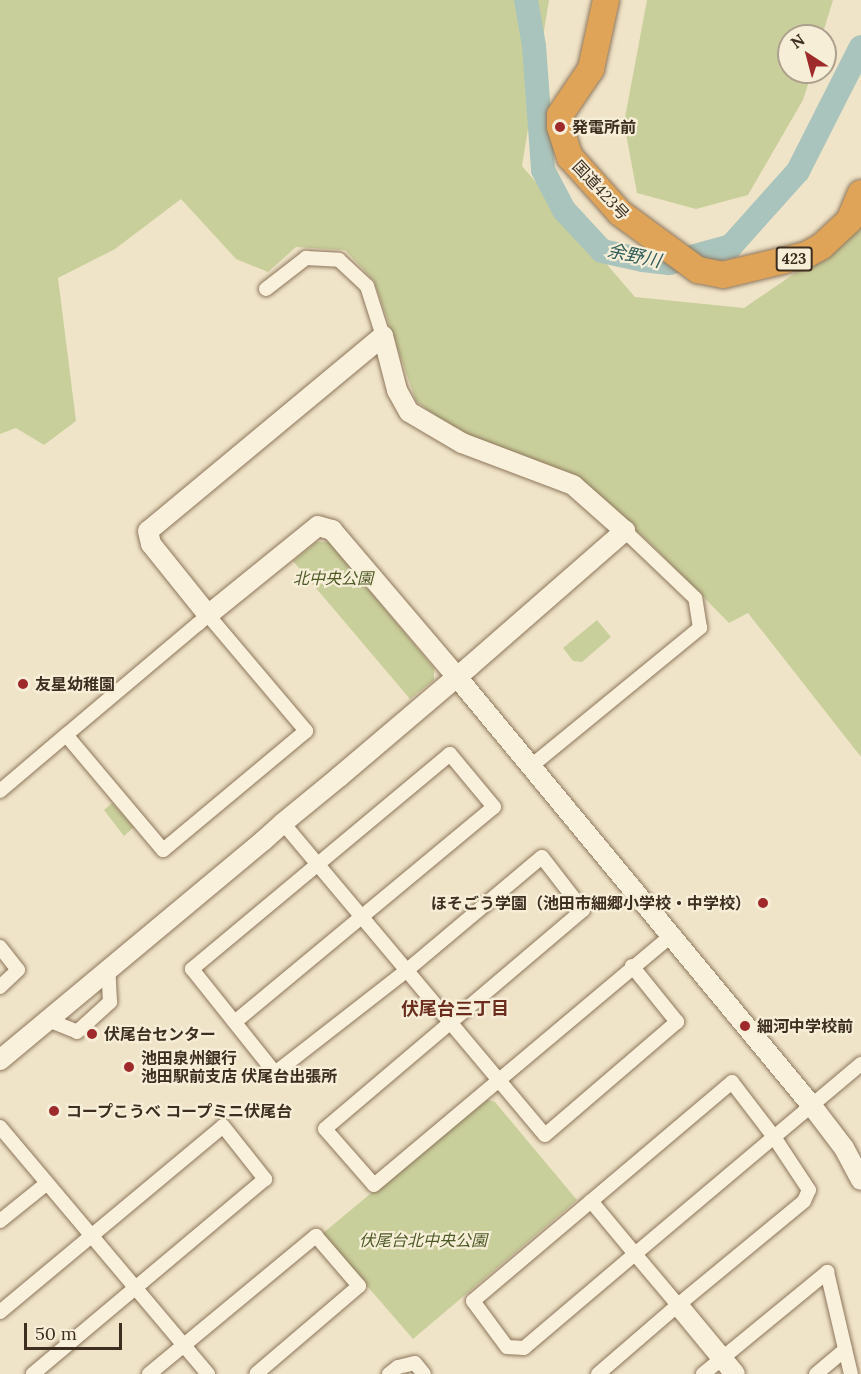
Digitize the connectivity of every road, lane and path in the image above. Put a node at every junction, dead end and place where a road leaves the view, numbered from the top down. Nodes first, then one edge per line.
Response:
1 (606, 0) edge
2 (861, 193) edge
3 (266, 290) dead end
4 (383, 336) junction
5 (625, 531) junction
6 (208, 615) junction
7 (456, 677) junction
8 (66, 735) junction
9 (530, 767) junction
10 (0, 791) edge
11 (282, 823) junction
12 (317, 865) junction
13 (362, 918) junction
14 (670, 937) junction
15 (0, 947) edge
16 (632, 966) junction
17 (108, 969) junction
18 (406, 971) junction
19 (0, 987) edge
20 (48, 1020) junction
21 (236, 1021) junction
22 (450, 1023) junction
23 (0, 1060) edge
24 (861, 1064) edge
25 (498, 1080) junction
26 (812, 1106) junction
27 (1, 1131) edge
28 (774, 1137) junction
29 (861, 1180) edge
30 (46, 1184) junction
31 (591, 1201) junction
32 (0, 1221) edge
33 (89, 1237) junction
34 (635, 1254) junction
35 (134, 1288) junction
36 (678, 1305) junction
37 (0, 1312) edge
38 (184, 1345) junction
39 (846, 1350) junction
40 (722, 1359) junction
41 (33, 1374) edge
42 (149, 1374) edge
43 (207, 1374) edge
44 (256, 1374) edge
45 (389, 1374) edge
46 (424, 1374) edge
47 (598, 1374) edge
48 (703, 1374) edge
49 (735, 1374) edge
50 (816, 1374) edge
51 (851, 1374) edge

1 - 2 highway, 国道423号 / 423
3 - 4 street
4 - 5 street
4 - 6 street
5 - 7 street
5 - 9 street
6 - 7 street
6 - 8 street
6 - 8 street
7 - 9 street
7 - 11 street
8 - 10 street
9 - 14 street
11 - 12 street
11 - 17 street
12 - 13 street
12 - 13 street
12 - 21 street
13 - 18 street
13 - 21 street
14 - 16 street
14 - 26 street
15 - 19 street
16 - 25 street
16 - 25 street
17 - 20 street
17 - 20 street
18 - 21 street
18 - 22 street
18 - 22 street
20 - 23 street
22 - 25 street
22 - 25 street
24 - 26 street
26 - 28 street
26 - 29 street
27 - 30 street
28 - 31 street
28 - 34 street
28 - 36 street
30 - 32 street
30 - 33 street
31 - 34 street
31 - 34 street
33 - 35 street
33 - 35 street
33 - 37 street
34 - 36 street
35 - 38 street
35 - 41 street
36 - 40 street
36 - 47 street
38 - 42 street
38 - 43 street
38 - 44 street
39 - 40 street
39 - 50 street
39 - 51 street
40 - 48 street
40 - 49 street
45 - 46 street

